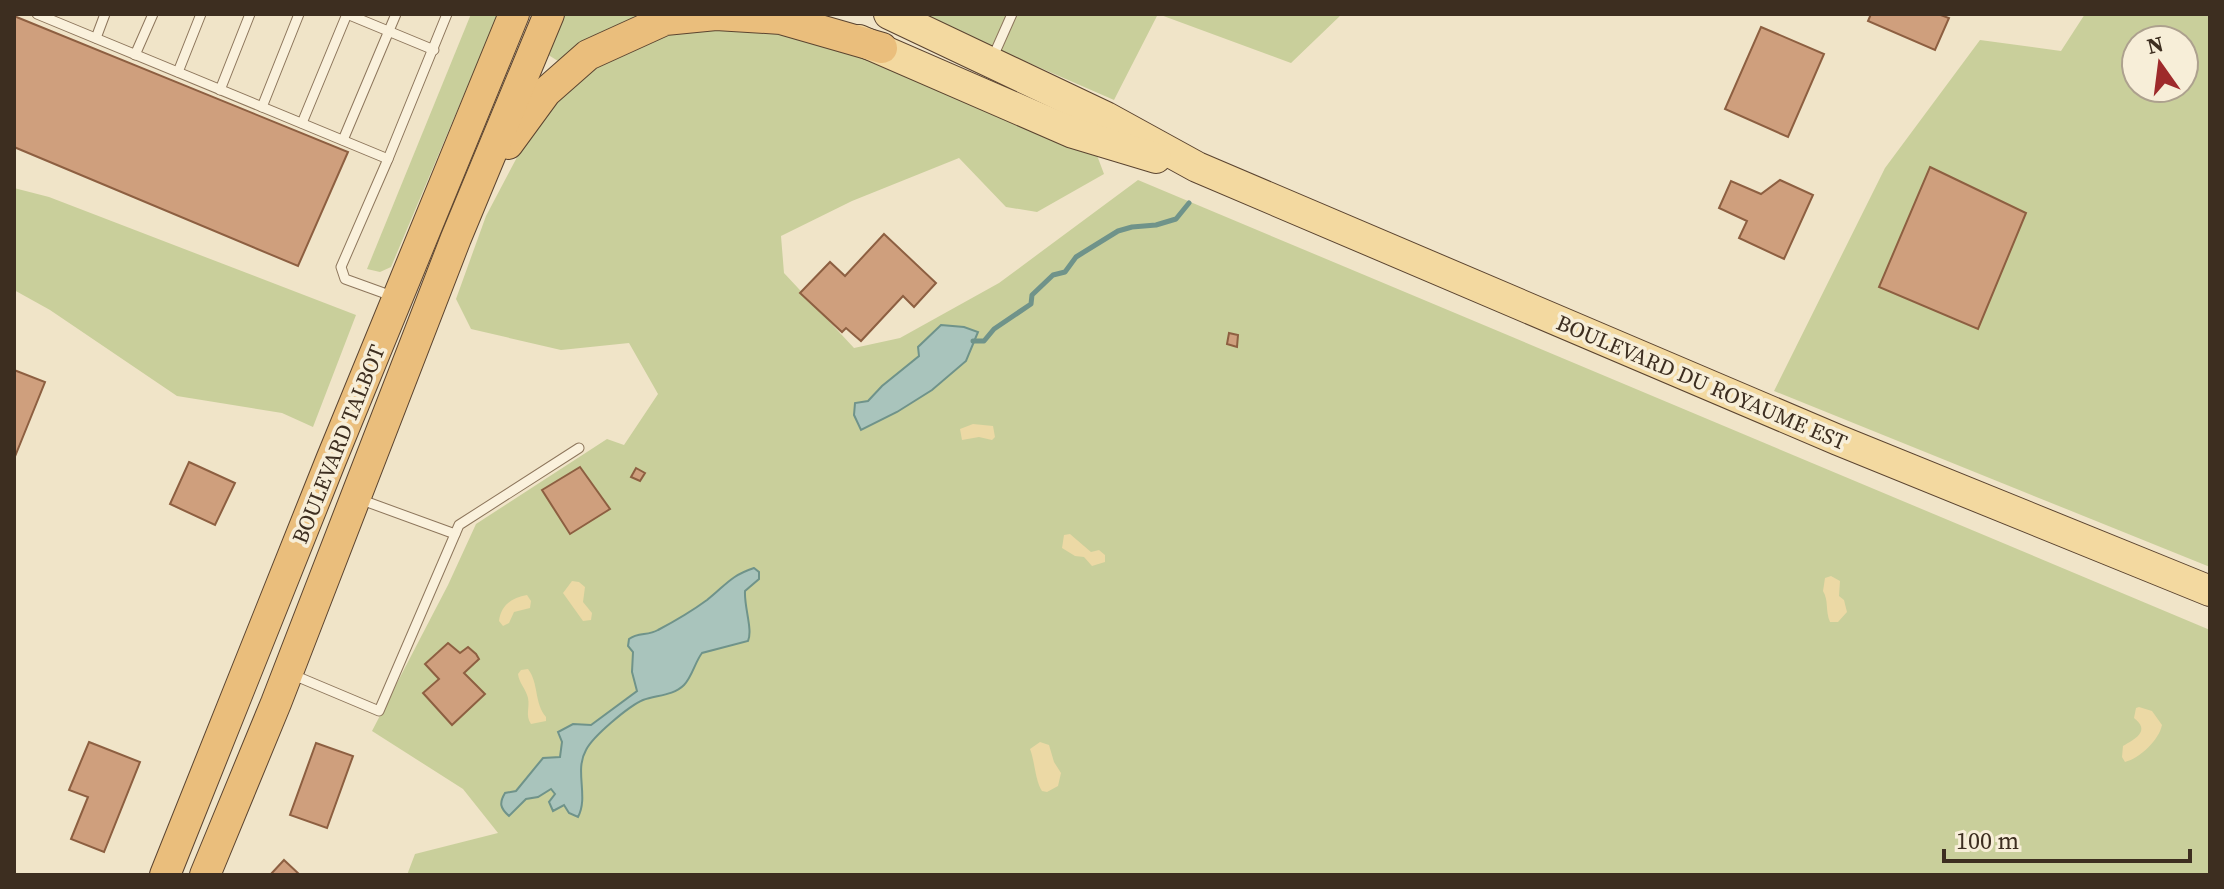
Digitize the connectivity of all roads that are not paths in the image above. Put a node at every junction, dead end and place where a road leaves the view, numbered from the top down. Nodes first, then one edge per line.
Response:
1 (37, 14) edge
2 (105, 14) edge
3 (153, 14) edge
4 (201, 14) edge
5 (250, 14) edge
6 (299, 14) edge
7 (347, 14) edge
8 (396, 14) edge
9 (447, 14) edge
10 (514, 14) edge
11 (549, 14) edge
12 (791, 14) edge
13 (889, 14) edge
14 (1012, 14) edge
15 (56, 18) edge
16 (389, 31) junction
17 (96, 38) junction
18 (882, 48) junction
19 (434, 50) junction
20 (135, 55) junction
21 (990, 62) junction
22 (178, 72) junction
23 (220, 90) junction
24 (262, 107) junction
25 (302, 123) junction
26 (343, 140) junction
27 (388, 159) junction
28 (1197, 167) junction
29 (465, 218) junction
30 (398, 298) junction
31 (579, 448) dead end
32 (321, 484) junction
33 (355, 498) junction
34 (455, 534) junction
35 (2210, 591) edge
36 (288, 673) junction
37 (165, 875) edge
38 (205, 875) edge

1 - 15 lane
2 - 17 lane
3 - 20 lane
4 - 22 lane
5 - 23 lane
6 - 24 lane
7 - 16 lane
7 - 25 lane
8 - 16 lane
9 - 19 lane
10 - 30 highway, BOULEVARD TALBOT
11 - 29 highway, BOULEVARD TALBOT
12 - 18 main road, BOULEVARD DU ROYAUME EST
13 - 21 main road, BOULEVARD DU ROYAUME EST
14 - 21 lane
15 - 17 lane
16 - 19 lane
16 - 26 lane
17 - 20 lane
18 - 28 main road, BOULEVARD DU ROYAUME EST
18 - 29 highway
19 - 27 lane
20 - 22 lane
21 - 28 main road, BOULEVARD DU ROYAUME EST
22 - 23 lane
23 - 24 lane
24 - 25 lane
25 - 26 lane
26 - 27 lane
27 - 30 lane
28 - 35 main road, BOULEVARD DU ROYAUME EST
29 - 33 highway, BOULEVARD TALBOT
30 - 32 highway, BOULEVARD TALBOT
31 - 34 lane
32 - 33 highway
32 - 37 highway, BOULEVARD TALBOT
33 - 34 lane
33 - 36 highway, BOULEVARD TALBOT
34 - 36 lane
36 - 38 highway, BOULEVARD TALBOT

